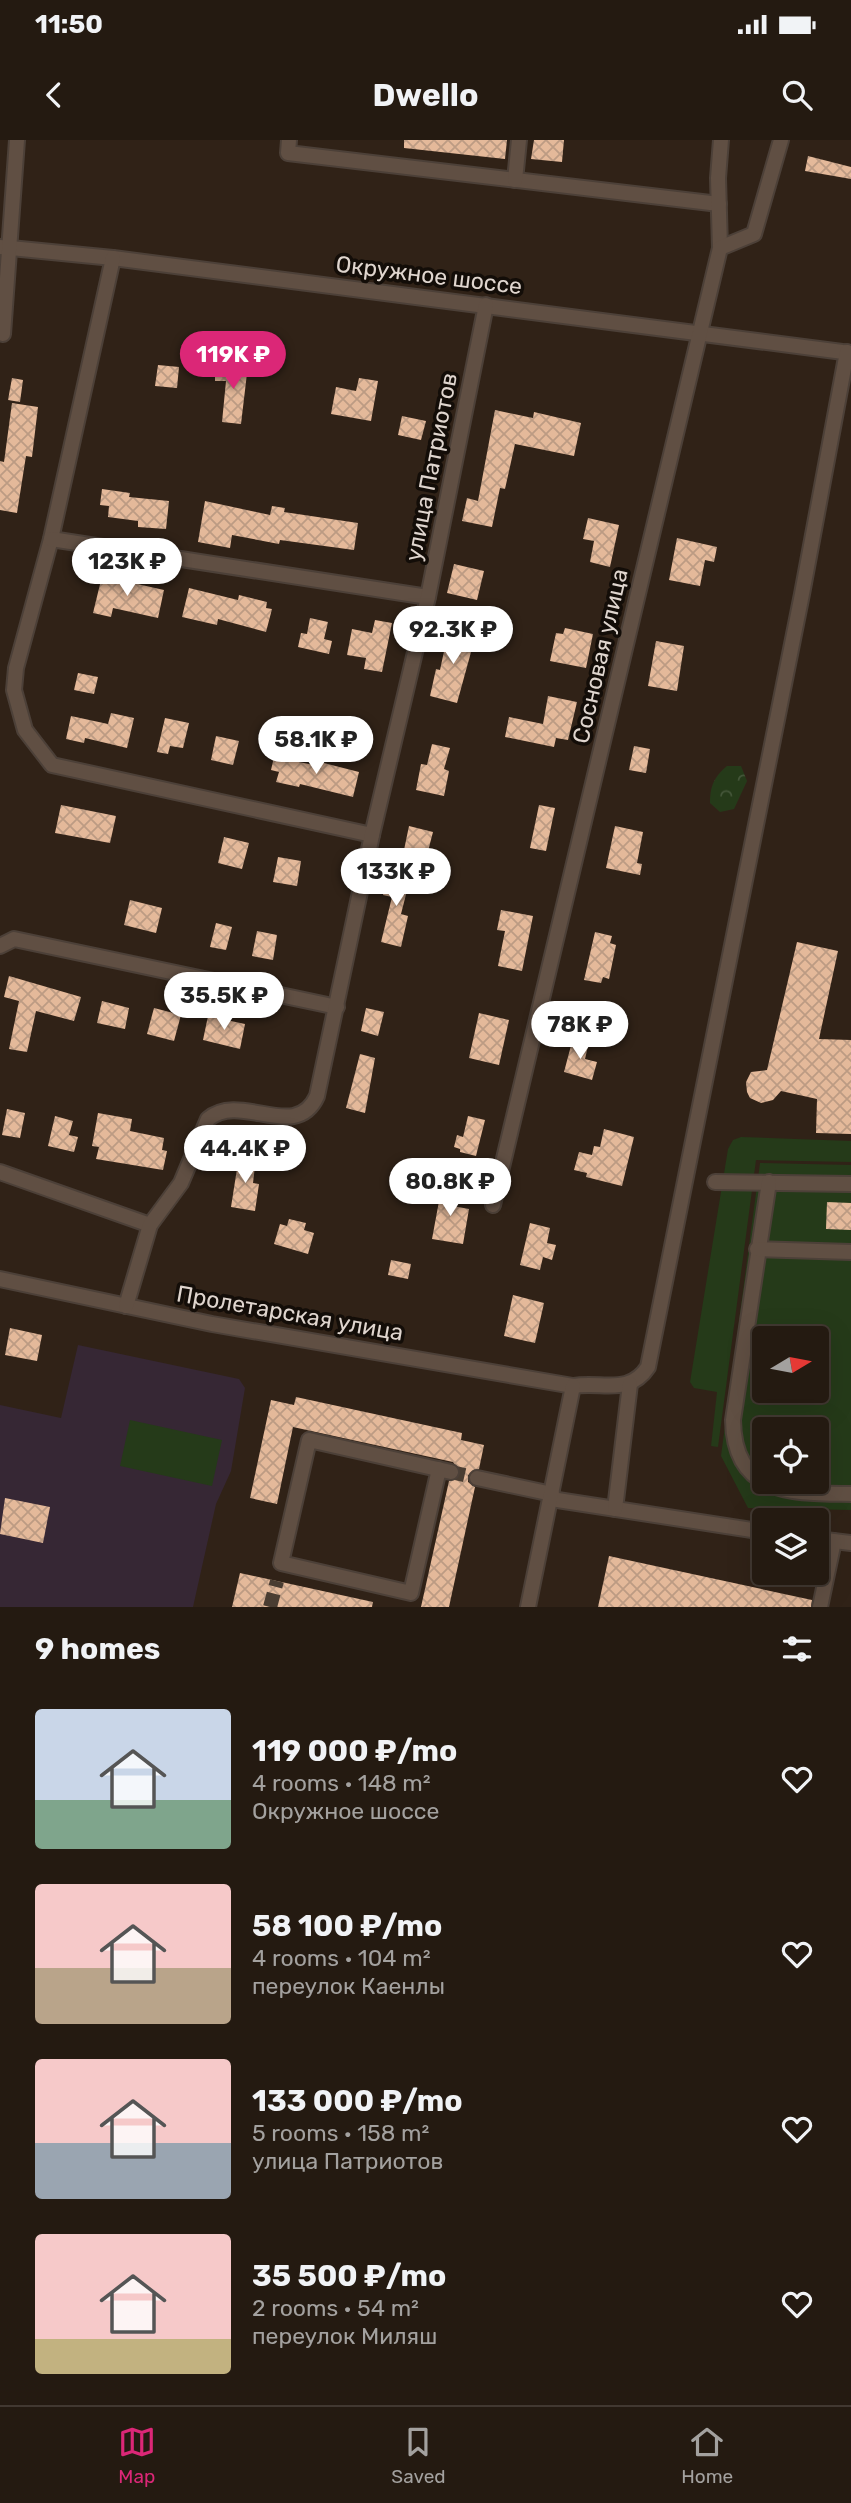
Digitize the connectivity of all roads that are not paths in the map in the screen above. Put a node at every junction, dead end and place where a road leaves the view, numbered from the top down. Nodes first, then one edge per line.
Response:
1 (17, 140) edge
2 (289, 140) edge
3 (519, 140) edge
4 (721, 140) edge
5 (781, 140) edge
6 (515, 180) junction
7 (719, 204) junction
8 (4, 248) edge
9 (720, 248) junction
10 (113, 258) junction
11 (486, 305) junction
12 (701, 333) junction
13 (3, 334) dead end
14 (849, 352) edge
15 (51, 539) junction
16 (428, 597) junction
17 (372, 835) junction
18 (0, 946) edge
19 (334, 1008) junction
20 (0, 1172) edge
21 (715, 1182) dead end
22 (769, 1182) junction
23 (851, 1184) edge
24 (494, 1205) dead end
25 (150, 1225) junction
26 (757, 1249) junction
27 (851, 1252) edge
28 (0, 1279) edge
29 (126, 1306) junction
30 (630, 1384) junction
31 (573, 1386) junction
32 (445, 1471) joint
33 (477, 1478) tunnel mouth
34 (851, 1494) edge
35 (551, 1497) junction
36 (615, 1509) junction
37 (752, 1530) edge
38 (829, 1540) edge
39 (834, 1541) junction
40 (851, 1543) edge
41 (528, 1607) edge
42 (820, 1607) edge

1 - 8 street
2 - 6 street
3 - 6 street
4 - 7 street, Сосновая улица
5 - 9 street
6 - 7 street
7 - 9 street, Сосновая улица
8 - 10 street, Окружное шоссе
8 - 13 street
9 - 12 street, Сосновая улица
10 - 11 street, Окружное шоссе
10 - 15 street
11 - 12 street, Окружное шоссе
11 - 16 street, улица Патриотов
12 - 14 street, Окружное шоссе
12 - 24 street, Сосновая улица
14 - 30 street
15 - 16 street
15 - 17 street
16 - 17 street, улица Патриотов
17 - 19 street, улица Патриотов
18 - 19 street
19 - 25 street, улица Патриотов
20 - 25 street
21 - 22 street
22 - 23 street
22 - 26 street
25 - 29 street
26 - 27 street
26 - 34 street
28 - 29 street, Пролетарская улица
29 - 31 street, Пролетарская улица
30 - 31 street, Пролетарская улица
30 - 36 street
31 - 35 street
32 - 32 street
33 - 35 street
35 - 36 street
35 - 41 street
36 - 37 street
38 - 39 street
39 - 40 street
39 - 42 street

